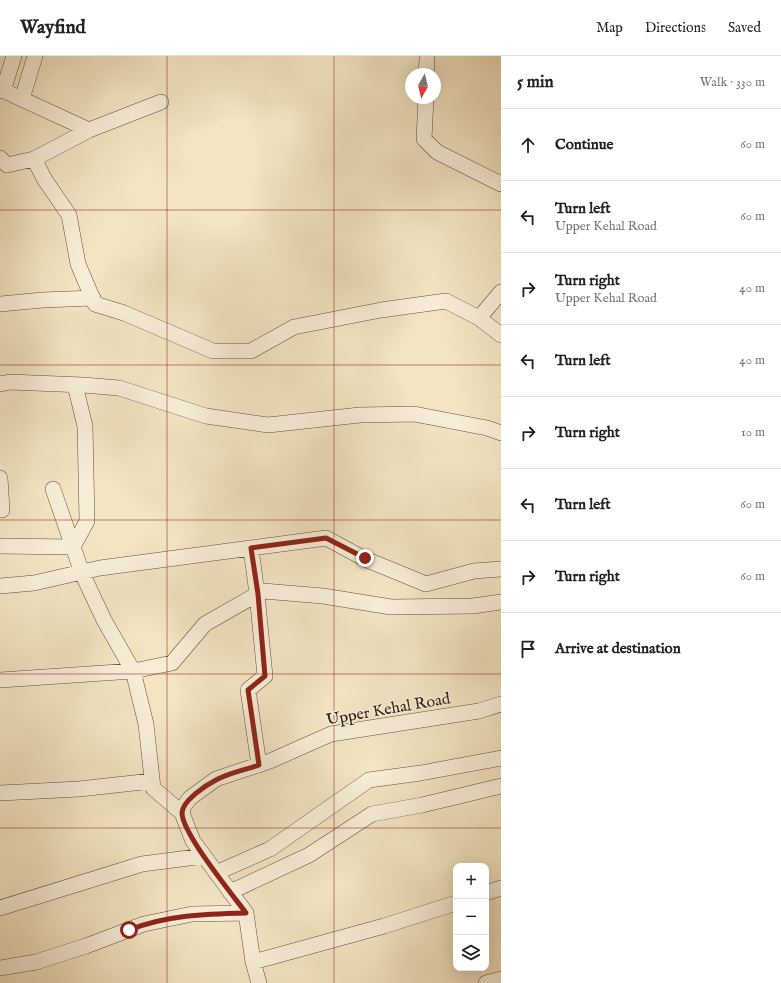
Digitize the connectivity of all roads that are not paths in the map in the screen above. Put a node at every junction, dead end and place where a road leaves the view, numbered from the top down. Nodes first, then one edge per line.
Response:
1 (14, 56) edge
2 (35, 56) edge
3 (2, 90) edge
4 (22, 99) junction
5 (161, 102) dead end
6 (426, 104) edge
7 (89, 130) junction
8 (0, 158) edge
9 (34, 159) junction
10 (501, 184) edge
11 (501, 292) edge
12 (93, 298) junction
13 (0, 304) edge
14 (480, 318) junction
15 (501, 335) edge
16 (0, 384) edge
17 (75, 385) junction
18 (501, 433) edge
19 (0, 478) edge
20 (53, 489) dead end
21 (0, 510) edge
22 (0, 546) edge
23 (72, 548) junction
24 (251, 548) junction
25 (501, 569) edge
26 (82, 573) junction
27 (0, 586) edge
28 (258, 594) junction
29 (501, 602) edge
30 (133, 671) junction
31 (0, 680) edge
32 (501, 704) edge
33 (501, 758) edge
34 (259, 765) junction
35 (152, 781) junction
36 (501, 786) edge
37 (0, 793) edge
38 (182, 813) junction
39 (204, 856) junction
40 (216, 873) junction
41 (501, 888) edge
42 (230, 892) junction
43 (489, 892) edge
44 (453, 903) edge
45 (0, 908) edge
46 (246, 913) junction
47 (253, 962) junction
48 (0, 968) edge
49 (501, 979) edge
50 (259, 983) edge
51 (486, 983) edge

1 - 3 street
2 - 4 street
3 - 4 street
4 - 7 street
5 - 7 street
6 - 10 street
7 - 9 street
8 - 9 street
9 - 12 street
11 - 14 street
12 - 13 street
12 - 14 street
14 - 15 street
16 - 17 street
17 - 18 street
17 - 23 street
19 - 21 street
20 - 23 street
22 - 23 street
23 - 26 street
24 - 25 street
24 - 26 street
24 - 28 street
26 - 27 street
26 - 30 street
28 - 29 street
28 - 30 street
28 - 34 street
30 - 31 street
30 - 35 street
32 - 34 street, Upper Kehal Road
33 - 40 street
34 - 38 street, Upper Kehal Road
35 - 37 street
35 - 38 street
36 - 42 street
38 - 39 street
39 - 40 street
39 - 45 street
40 - 42 street
41 - 43 street
42 - 46 street
44 - 47 street
46 - 47 street
46 - 48 street
47 - 50 street
49 - 51 street

